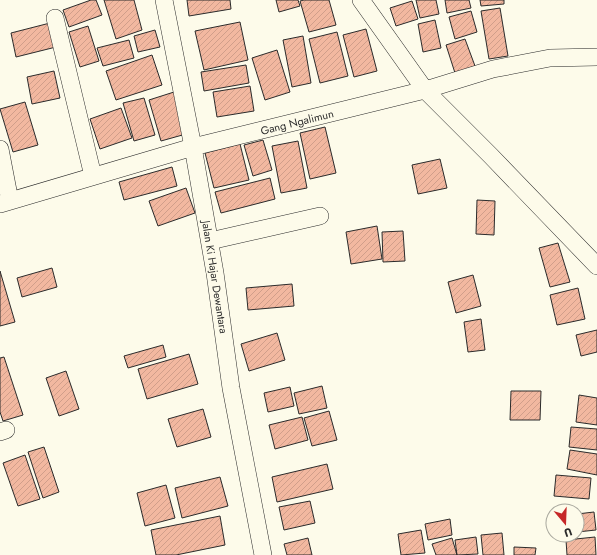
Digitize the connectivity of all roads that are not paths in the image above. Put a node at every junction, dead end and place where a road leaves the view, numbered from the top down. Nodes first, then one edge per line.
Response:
1 (164, 0) edge
2 (361, 0) edge
3 (55, 18) dead end
4 (597, 57) edge
5 (425, 90) junction
6 (193, 147) junction
7 (0, 149) edge
8 (93, 176) junction
9 (5, 202) edge
10 (320, 216) dead end
11 (210, 241) junction
12 (597, 266) edge
13 (264, 555) edge

1 - 6 street, Jalan Ki Hajar Dewantara
2 - 5 street
3 - 8 street
4 - 5 street, Gang Ngalimun
5 - 6 street, Gang Ngalimun
5 - 12 street
6 - 8 street, Gang Ngalimun
6 - 11 street, Jalan Ki Hajar Dewantara
7 - 9 street
8 - 9 street, Gang Ngalimun
10 - 11 street
11 - 13 street, Jalan Ki Hajar Dewantara

